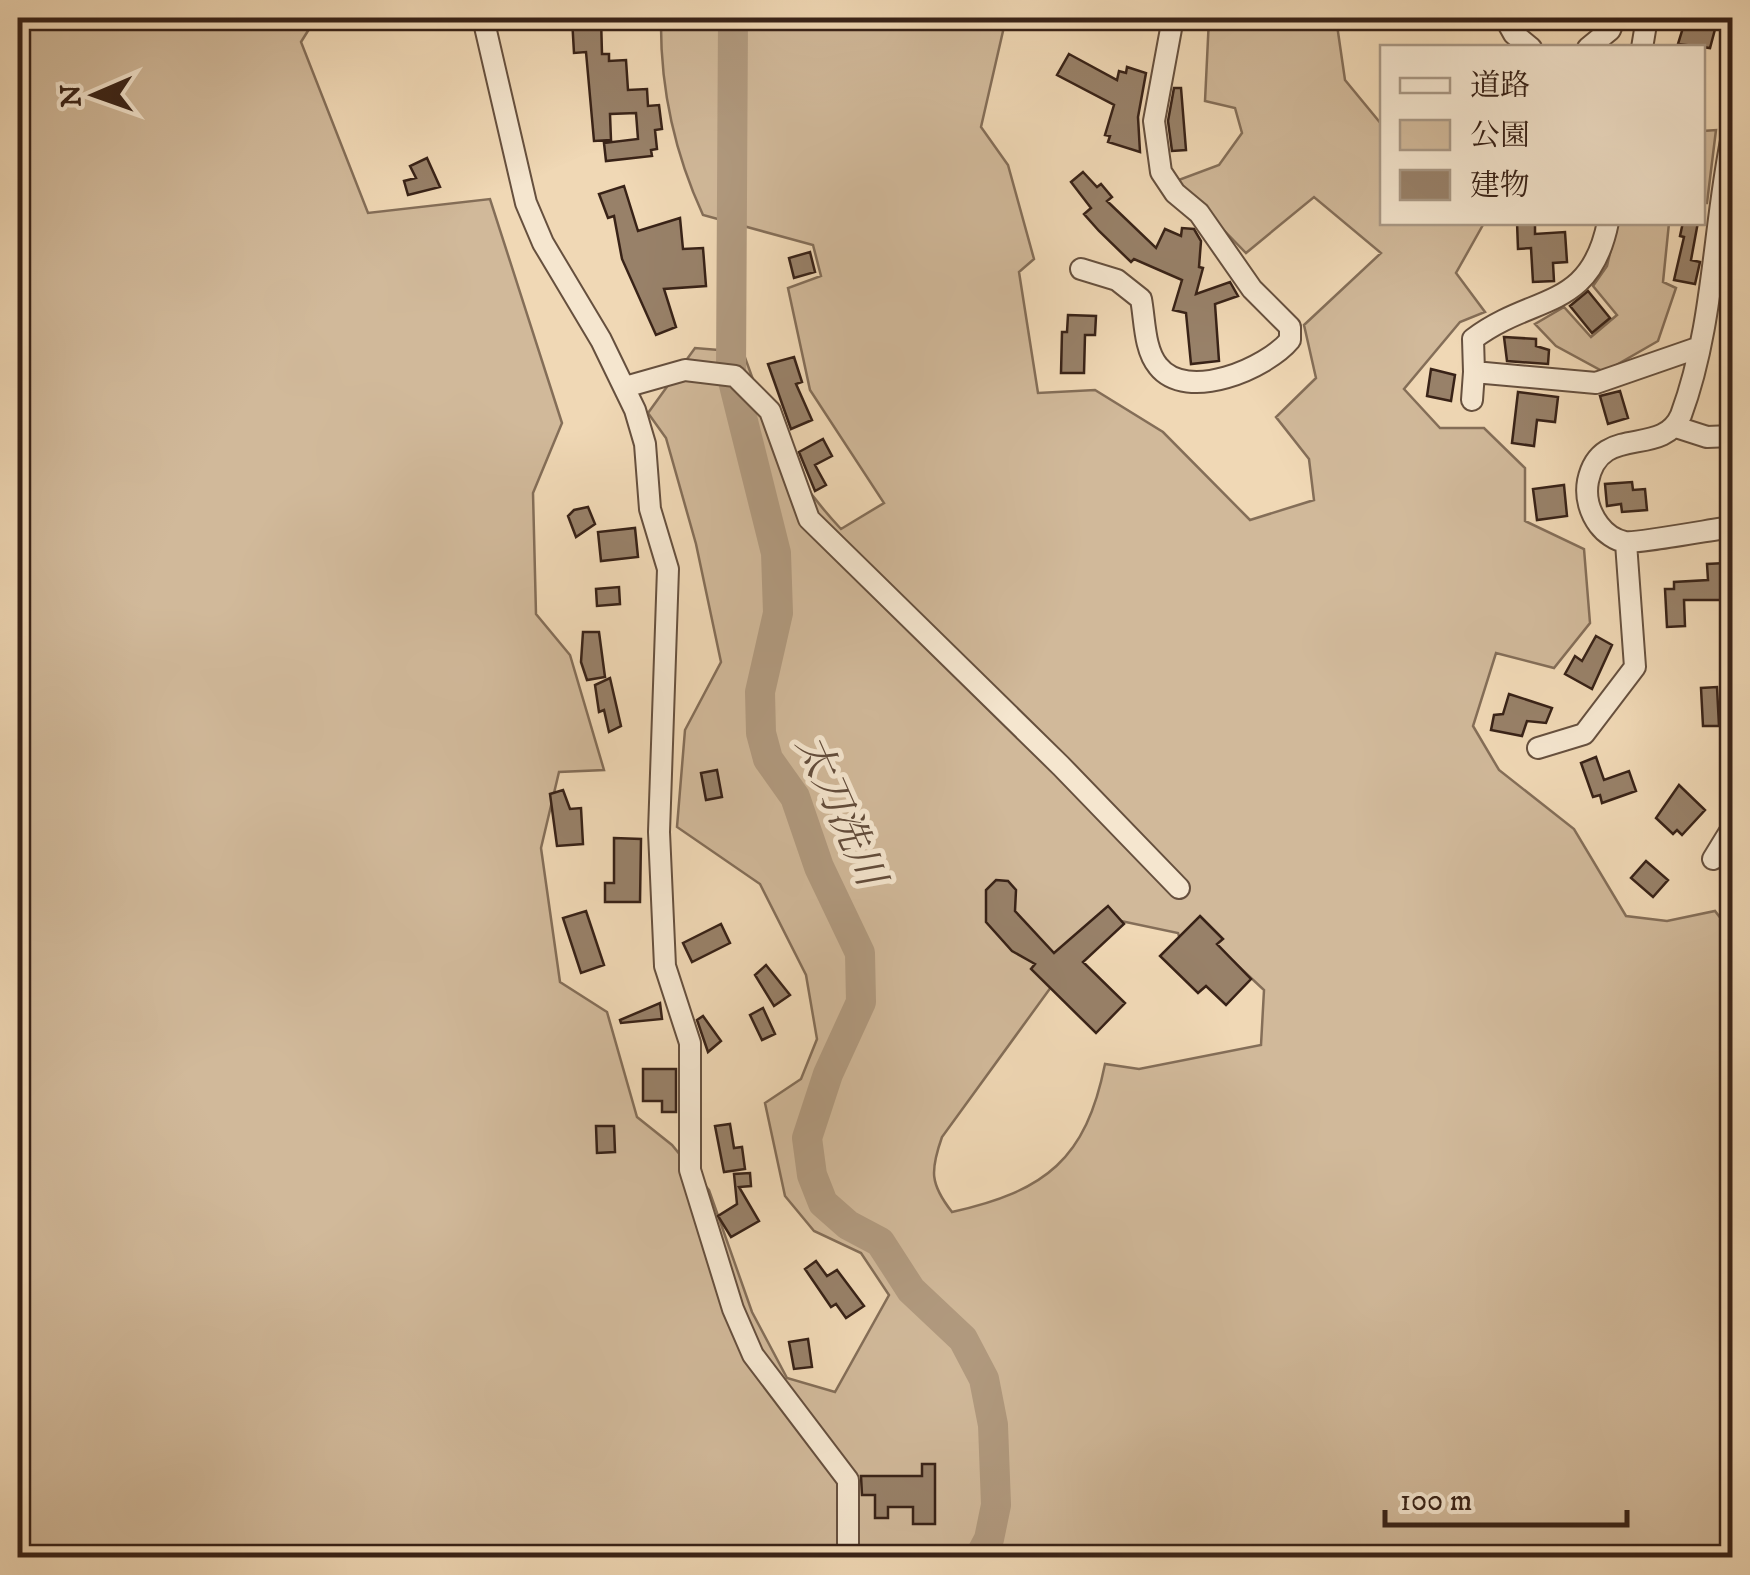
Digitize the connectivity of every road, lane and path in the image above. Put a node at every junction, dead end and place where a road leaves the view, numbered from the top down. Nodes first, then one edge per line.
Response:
1 (482, 18) edge
2 (1173, 18) edge
3 (1504, 18) edge
4 (1615, 18) edge
5 (1647, 18) edge
6 (1527, 45) edge
7 (1592, 45) edge
8 (1642, 45) edge
9 (1732, 136) edge
10 (1607, 225) edge
11 (1081, 269) dead end
12 (1697, 348) junction
13 (1474, 372) junction
14 (625, 387) junction
15 (1472, 400) dead end
16 (1676, 428) junction
17 (1732, 436) edge
18 (1732, 527) edge
19 (1626, 543) junction
20 (1538, 748) dead end
21 (1732, 828) edge
22 (1713, 859) dead end
23 (1179, 888) dead end
24 (848, 1558) edge

1 - 14 street
2 - 11 street
3 - 6 street
4 - 7 street
5 - 8 street
9 - 12 street
10 - 13 street
12 - 13 street
12 - 16 street
13 - 15 street
14 - 23 street
14 - 24 street
16 - 17 street
16 - 19 street
18 - 19 street
19 - 20 street
21 - 22 street

